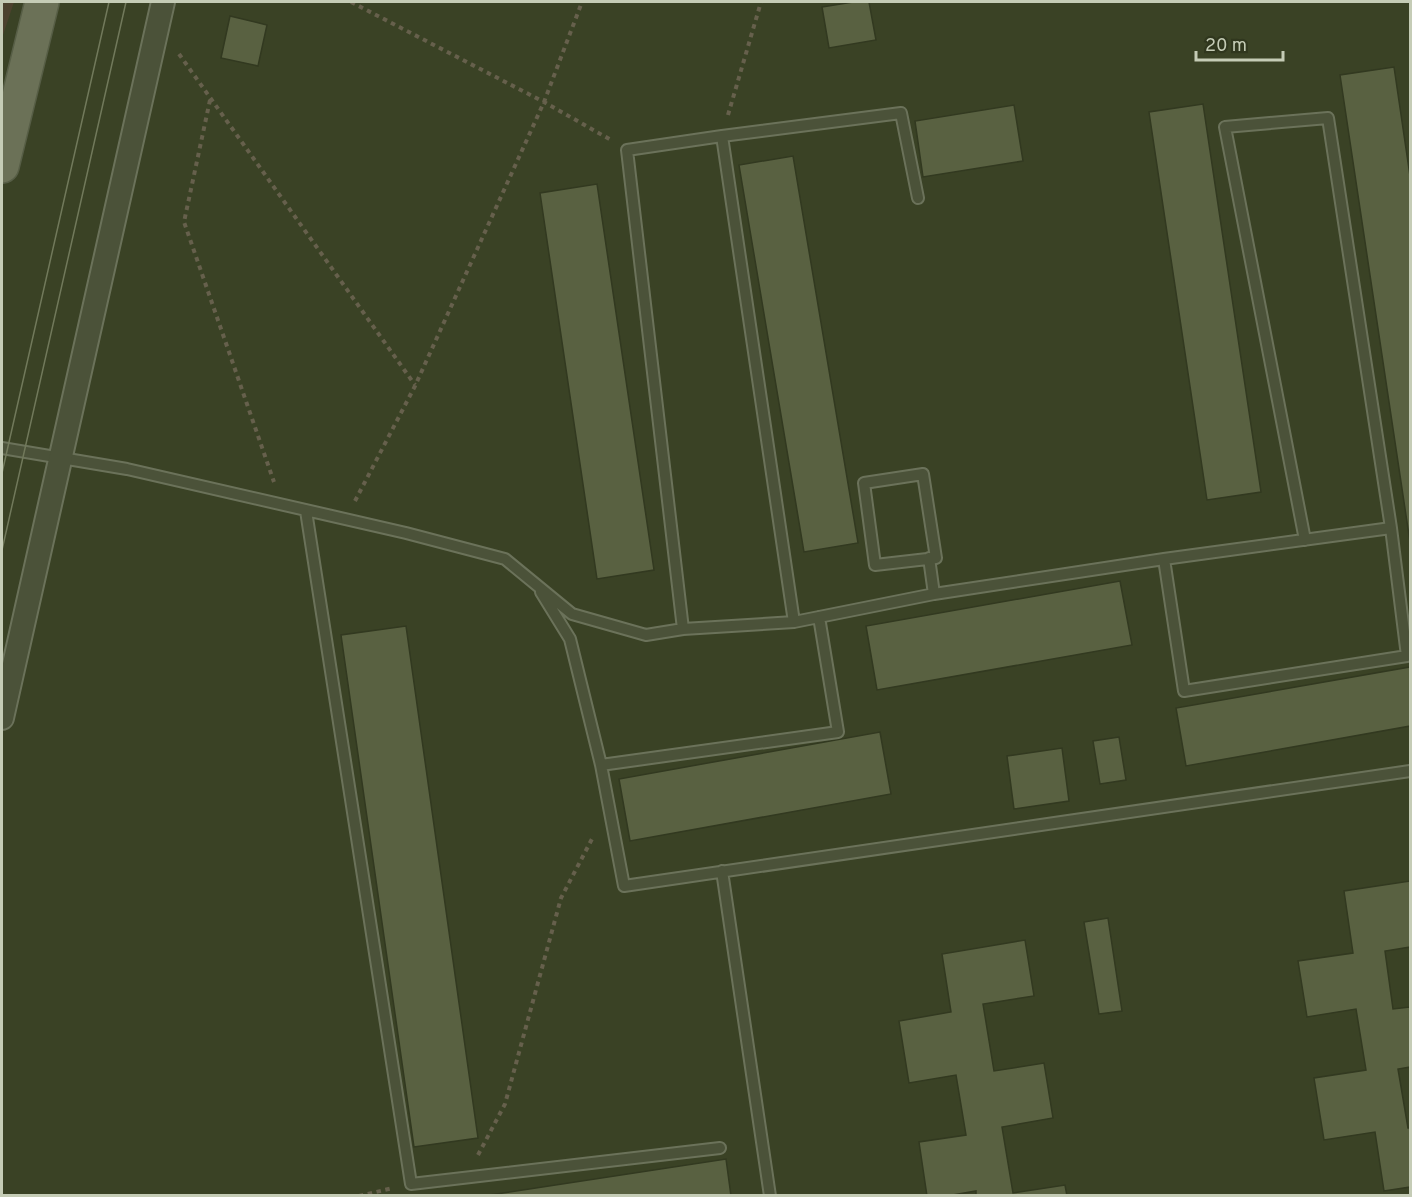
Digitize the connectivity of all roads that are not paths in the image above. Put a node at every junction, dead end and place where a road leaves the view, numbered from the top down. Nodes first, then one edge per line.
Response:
1 (42, 2) edge
2 (164, 2) edge
3 (722, 136) junction
4 (2, 166) edge
5 (918, 198) dead end
6 (2, 448) edge
7 (60, 457) junction
8 (306, 511) junction
9 (1390, 528) junction
10 (1305, 540) junction
11 (929, 558) junction
12 (1164, 559) junction
13 (536, 584) junction
14 (934, 594) junction
15 (819, 617) junction
16 (794, 622) junction
17 (683, 629) junction
18 (2, 718) edge
19 (601, 765) junction
20 (1410, 771) edge
21 (722, 871) junction
22 (720, 1148) dead end
23 (770, 1196) edge

1 - 4 main road
2 - 7 street
3 - 5 lane
3 - 16 lane
3 - 17 lane
6 - 7 lane
7 - 8 lane
7 - 18 street
8 - 13 lane
8 - 22 lane
9 - 10 lane
9 - 10 lane
9 - 12 lane
10 - 12 lane
11 - 11 lane
11 - 14 lane
12 - 14 lane
13 - 17 lane
13 - 19 lane
14 - 15 lane
15 - 16 lane
15 - 19 lane
16 - 17 lane
19 - 21 lane
20 - 21 lane
21 - 23 lane

